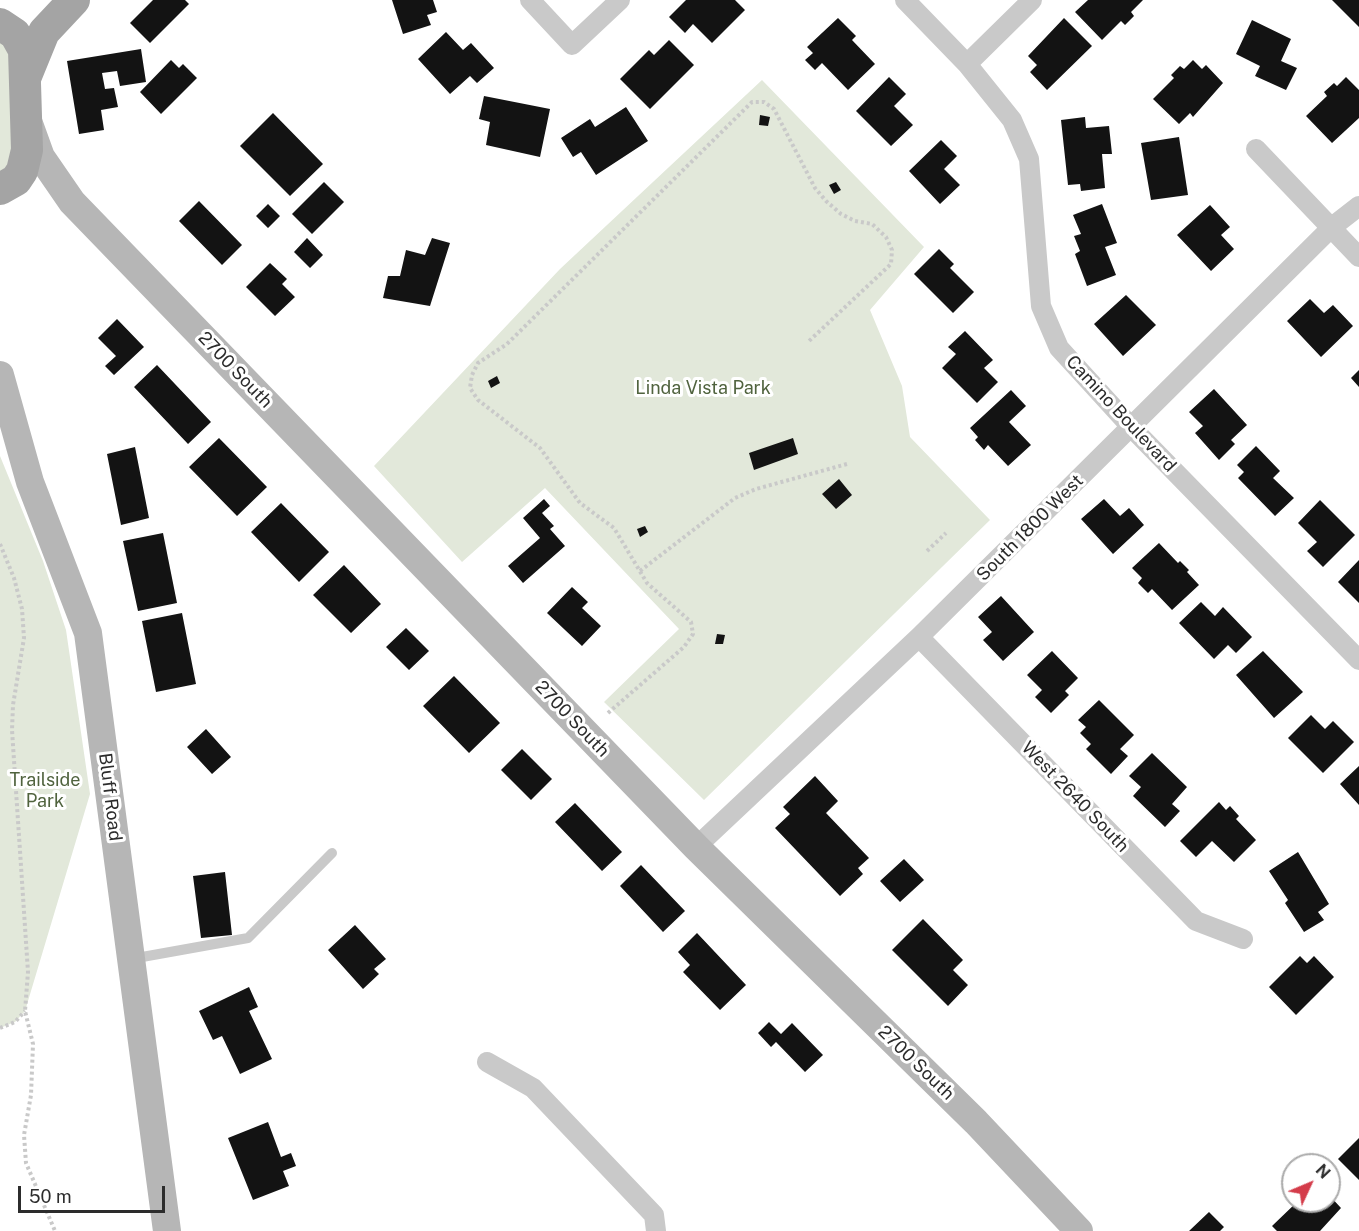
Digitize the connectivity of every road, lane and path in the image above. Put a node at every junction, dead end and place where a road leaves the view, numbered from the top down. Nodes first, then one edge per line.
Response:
1 (530, 0) edge
2 (620, 0) edge
3 (905, 0) edge
4 (1032, 0) edge
5 (64, 10) edge
6 (2, 25) edge
7 (966, 64) junction
8 (26, 78) junction
9 (27, 117) junction
10 (1256, 149) dead end
11 (6, 189) edge
12 (72, 202) junction
13 (1359, 206) edge
14 (1332, 227) junction
15 (1359, 257) edge
16 (808, 342) dead end
17 (0, 375) edge
18 (1132, 428) junction
19 (847, 464) dead end
20 (946, 533) dead end
21 (0, 544) edge
22 (927, 551) dead end
23 (640, 571) junction
24 (919, 637) junction
25 (1359, 660) edge
26 (608, 713) dead end
27 (696, 847) junction
28 (332, 853) dead end
29 (1243, 939) dead end
30 (131, 959) junction
31 (25, 1011) junction
32 (0, 1028) edge
33 (487, 1062) dead end
34 (55, 1231) edge
35 (167, 1231) edge
36 (656, 1231) edge
37 (1079, 1231) edge

1 - 2 street
3 - 7 street, Camino Boulevard
4 - 7 street
5 - 6 main road
5 - 8 main road
6 - 8 main road
7 - 18 street, Camino Boulevard
8 - 9 main road
9 - 11 main road
9 - 12 main road, 2700 South
10 - 14 street
11 - 12 main road, 2700 South
12 - 27 main road, 2700 South
13 - 14 street, South 1800 West
14 - 15 street
14 - 18 street, South 1800 West
16 - 23 path
17 - 30 main road, Bluff Road
18 - 24 street, South 1800 West
18 - 25 street, Camino Boulevard
19 - 23 path
20 - 22 path
21 - 31 path
23 - 26 path
24 - 27 street, South 1800 West
24 - 29 street, West 2640 South
27 - 37 main road, 2700 South
28 - 30 lane
30 - 35 main road, Bluff Road
31 - 32 path
31 - 34 path
33 - 36 street

